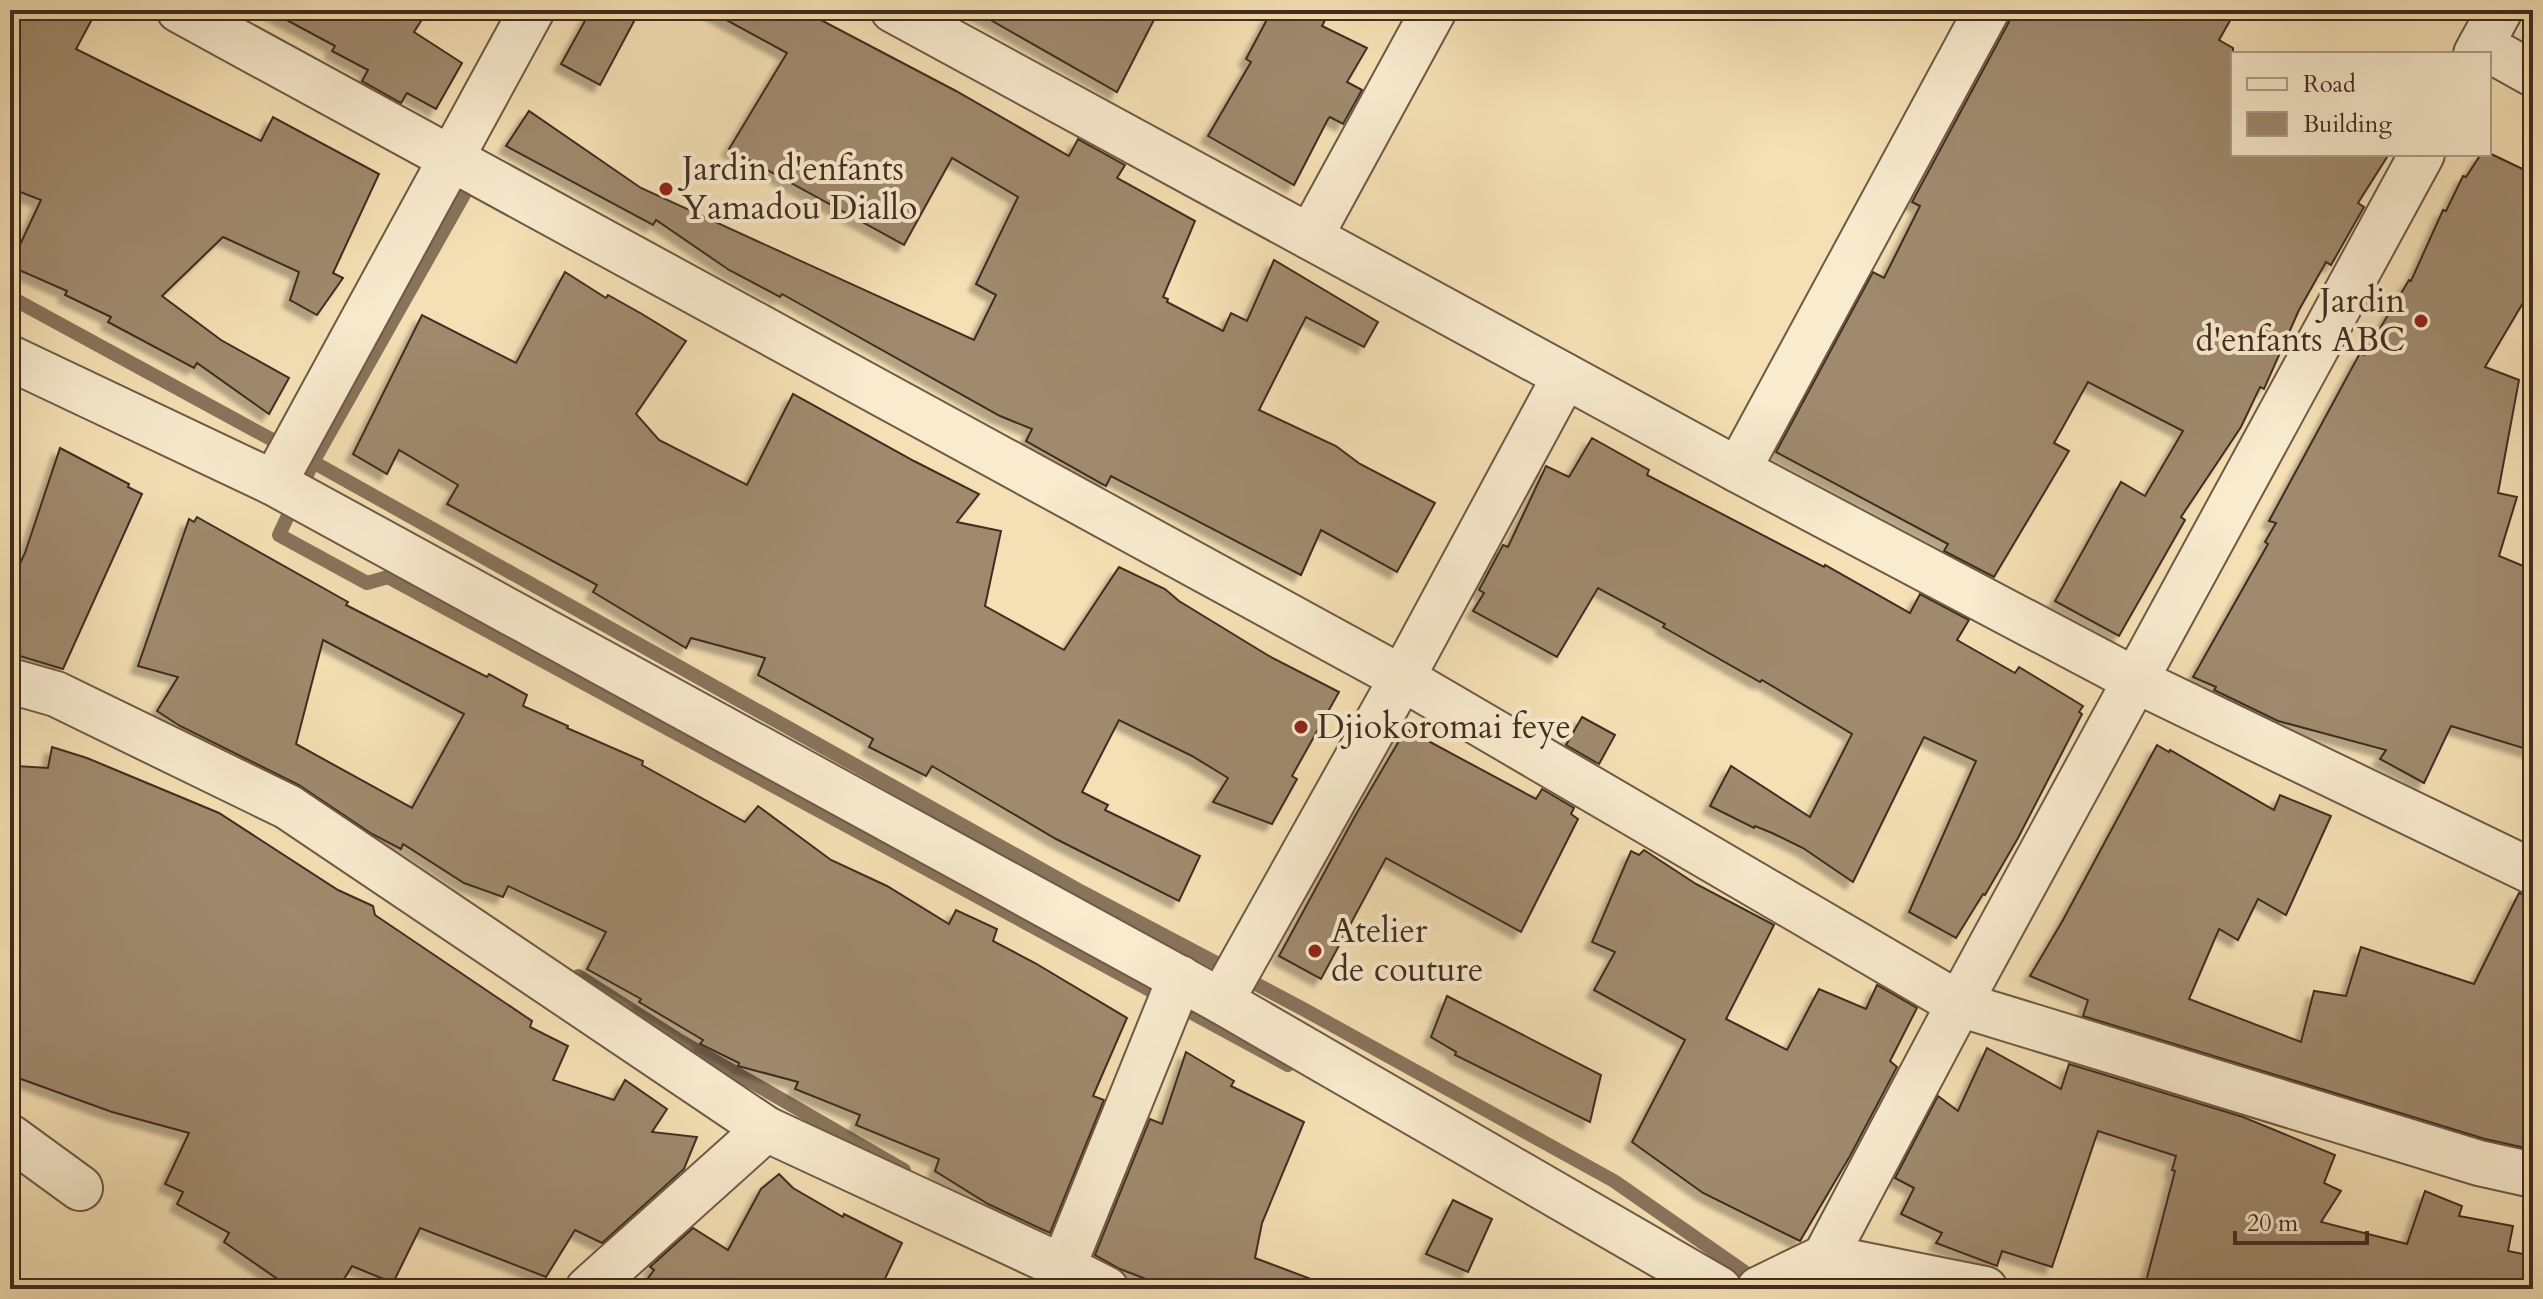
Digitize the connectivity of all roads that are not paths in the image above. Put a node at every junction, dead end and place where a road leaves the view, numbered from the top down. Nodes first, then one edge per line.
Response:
1 (179, 10) edge
2 (532, 10) edge
3 (893, 10) edge
4 (1434, 10) edge
5 (1987, 10) edge
6 (2486, 36) edge
7 (2533, 74) edge
8 (2421, 156) edge
9 (452, 160) junction
10 (1310, 237) junction
11 (10, 358) edge
12 (1565, 376) junction
13 (1738, 470) junction
14 (274, 483) junction
15 (1402, 678) junction
16 (10, 681) edge
17 (2137, 681) junction
18 (2533, 872) edge
19 (1180, 978) junction
20 (1221, 1001) junction
21 (1959, 1004) junction
22 (766, 1129) junction
23 (10, 1137) edge
24 (2533, 1175) edge
25 (80, 1188) dead end
26 (1825, 1257) junction
27 (1063, 1267) junction
28 (588, 1289) edge
29 (1106, 1289) edge
30 (1719, 1289) edge
31 (1759, 1289) edge
32 (1985, 1289) edge

1 - 9 street
2 - 9 street
3 - 10 street
4 - 10 street
5 - 13 street
6 - 7 street
8 - 17 street
9 - 14 street
9 - 15 street
10 - 12 street
11 - 14 street
12 - 13 street
12 - 15 street
13 - 17 street
14 - 19 street
15 - 20 street
15 - 21 street
16 - 22 street
17 - 18 street
17 - 21 street
19 - 20 street
19 - 27 street
20 - 30 street
21 - 24 street
21 - 26 street
22 - 27 street
22 - 28 street
23 - 25 street
26 - 31 street
26 - 32 street
27 - 29 street

